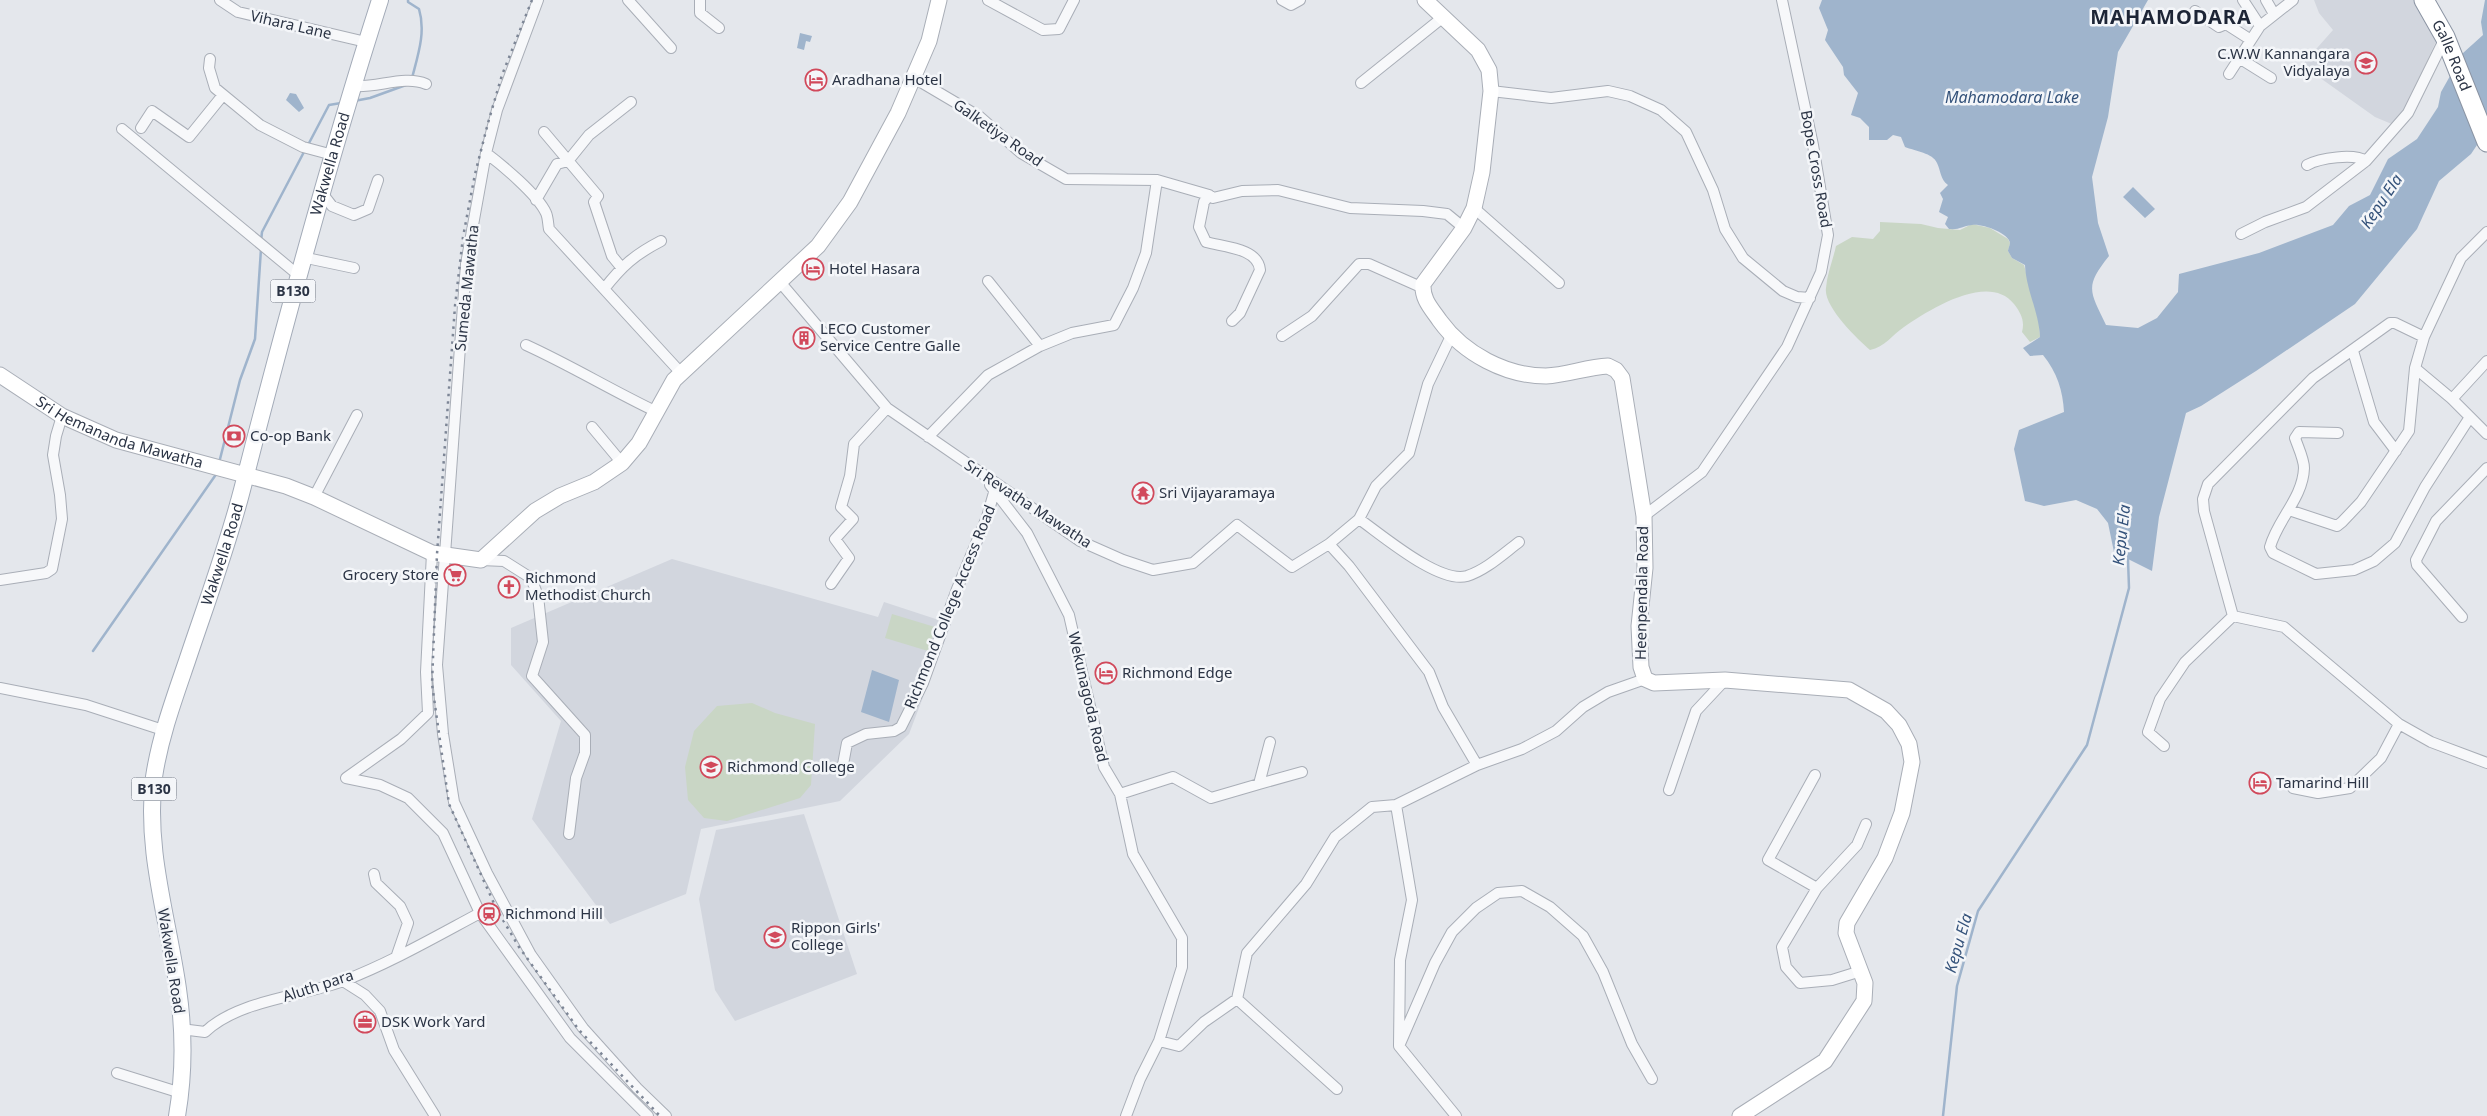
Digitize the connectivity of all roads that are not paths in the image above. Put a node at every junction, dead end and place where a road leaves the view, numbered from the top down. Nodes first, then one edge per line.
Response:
1 (220, 0) edge
2 (380, 0) edge
3 (538, 0) edge
4 (628, 0) edge
5 (700, 0) edge
6 (939, 0) edge
7 (988, 0) edge
8 (1074, 0) edge
9 (1282, 0) edge
10 (1300, 0) edge
11 (1425, 0) edge
12 (1782, 0) edge
13 (2243, 0) edge
14 (2266, 0) edge
15 (2424, 0) edge
16 (2289, 1) edge
17 (2195, 11) dead end
18 (2274, 14) junction
19 (1442, 18) junction
20 (2260, 26) junction
21 (719, 28) dead end
22 (2445, 37) junction
23 (2251, 40) junction
24 (366, 42) junction
25 (671, 48) dead end
26 (2238, 58) junction
27 (210, 59) dead end
28 (2229, 74) dead end
29 (914, 78) junction
30 (2271, 78) dead end
31 (1361, 83) dead end
32 (426, 84) dead end
33 (354, 86) junction
34 (1491, 91) junction
35 (223, 95) junction
36 (631, 102) dead end
37 (141, 128) dead end
38 (122, 129) dead end
39 (544, 132) dead end
40 (2487, 142) edge
41 (486, 153) junction
42 (333, 155) junction
43 (568, 161) junction
44 (2366, 161) junction
45 (2307, 165) dead end
46 (378, 180) dead end
47 (1157, 180) junction
48 (322, 193) junction
49 (1209, 195) junction
50 (536, 200) junction
51 (1474, 208) junction
52 (1464, 228) junction
53 (2487, 232) edge
54 (2241, 234) dead end
55 (661, 241) dead end
56 (302, 257) junction
57 (621, 267) junction
58 (354, 268) dead end
59 (297, 274) junction
60 (988, 281) dead end
61 (780, 282) junction
62 (1559, 283) dead end
63 (1422, 288) junction
64 (604, 289) junction
65 (1810, 298) junction
66 (1232, 321) dead end
67 (1282, 336) dead end
68 (1451, 336) junction
69 (2424, 337) junction
70 (526, 345) dead end
71 (1040, 346) junction
72 (2353, 352) junction
73 (2487, 361) edge
74 (2415, 368) junction
75 (681, 373) junction
76 (0, 375) edge
77 (2452, 399) junction
78 (887, 408) junction
79 (655, 411) junction
80 (357, 415) dead end
81 (62, 416) junction
82 (2470, 417) junction
83 (592, 427) dead end
84 (2338, 433) dead end
85 (2487, 434) edge
86 (928, 437) junction
87 (940, 446) junction
88 (2396, 451) junction
89 (622, 463) junction
90 (2487, 468) edge
91 (245, 474) junction
92 (995, 489) junction
93 (314, 496) junction
94 (2289, 510) junction
95 (1644, 516) junction
96 (1359, 519) junction
97 (1519, 542) dead end
98 (1329, 544) junction
99 (438, 554) junction
100 (480, 560) junction
101 (0, 580) edge
102 (831, 584) dead end
103 (2233, 616) junction
104 (2462, 617) dead end
105 (1645, 679) junction
106 (1725, 680) junction
107 (0, 688) edge
108 (2399, 724) junction
109 (163, 730) junction
110 (1270, 742) dead end
111 (2164, 746) dead end
112 (2487, 764) edge
113 (1477, 765) junction
114 (842, 770) dead end
115 (1302, 772) dead end
116 (1815, 775) dead end
117 (1259, 784) junction
118 (2293, 788) dead end
119 (1669, 790) dead end
120 (1120, 794) junction
121 (1396, 805) junction
122 (1866, 824) dead end
123 (570, 834) dead end
124 (374, 874) dead end
125 (1817, 888) junction
126 (480, 913) junction
127 (397, 955) junction
128 (1861, 972) junction
129 (343, 981) junction
130 (1237, 999) junction
131 (181, 1030) junction
132 (1159, 1041) junction
133 (1399, 1046) junction
134 (117, 1073) dead end
135 (1652, 1079) dead end
136 (1337, 1089) dead end
137 (181, 1093) junction
138 (635, 1111) edge
139 (178, 1116) edge
140 (435, 1116) edge
141 (648, 1116) edge
142 (666, 1116) edge
143 (1126, 1116) edge
144 (1456, 1116) edge
145 (1740, 1116) edge

1 - 24 street, Vihara Lane
2 - 24 main road, Wakwella Road / B130
3 - 41 street, Sumeda Mawatha
4 - 25 street
5 - 21 street
6 - 29 street
7 - 8 street
9 - 10 street
11 - 19 street
12 - 65 street, Bope Cross Road
13 - 20 street
14 - 18 street
15 - 22 highway, Galle Road
16 - 18 street
17 - 23 street
18 - 20 street
19 - 31 street
19 - 34 street
20 - 23 street
22 - 40 highway, Galle Road
22 - 44 street
23 - 26 street
24 - 33 main road, Wakwella Road / B130
26 - 28 street
26 - 30 street
27 - 35 street
29 - 47 street, Galketiya Road
29 - 61 street
32 - 33 street
33 - 42 main road, Wakwella Road / B130
34 - 51 street
34 - 65 street
35 - 37 street
35 - 42 street
36 - 43 street
38 - 59 street
39 - 43 street
41 - 50 street
41 - 99 street, Sumeda Mawatha
42 - 48 main road, Wakwella Road / B130
43 - 50 street
43 - 57 street
44 - 45 street
44 - 54 street
46 - 48 street
47 - 49 street, Galketiya Road
47 - 71 street
48 - 56 main road, Wakwella Road / B130
49 - 52 street
49 - 66 street
50 - 64 street
51 - 52 street
51 - 62 street
52 - 63 street
53 - 69 street
55 - 57 street
56 - 58 street
56 - 59 main road, Wakwella Road / B130
57 - 64 street
59 - 91 main road, Wakwella Road / B130
60 - 71 street
61 - 75 street
61 - 78 street
63 - 67 street
63 - 68 street, Heenpendala Road
64 - 75 street
65 - 95 street, Bope Cross Road
68 - 95 street, Heenpendala Road
68 - 96 street, Sri Revatha Mawatha
69 - 72 street
69 - 74 street
70 - 79 street
71 - 86 street
72 - 88 street
72 - 103 street
73 - 77 street
74 - 77 street
74 - 88 street
75 - 79 street
76 - 81 street, Sri Hemananda Mawatha
77 - 82 street
78 - 86 street
78 - 102 street
79 - 89 street
80 - 93 street
81 - 91 street, Sri Hemananda Mawatha
81 - 101 street
82 - 85 street
82 - 94 street
83 - 89 street
84 - 94 street
86 - 87 street, Sri Revatha Mawatha
87 - 92 street, Wekunagoda Road
87 - 98 street, Sri Revatha Mawatha
88 - 94 street
89 - 100 street
90 - 104 street
91 - 93 street, Sri Hemananda Mawatha
91 - 109 main road, Wakwella Road / B130
92 - 114 street, Richmond College Access Road
92 - 120 street, Wekunagoda Road
93 - 99 street, Sri Hemananda Mawatha
95 - 105 street, Heenpendala Road
96 - 97 street
96 - 98 street, Sri Revatha Mawatha
98 - 113 street
99 - 100 street, Sri Hemananda Mawatha
99 - 126 street
99 - 142 street
100 - 123 street
103 - 108 street
103 - 111 street
105 - 106 street, Heenpendala Road
105 - 113 street
106 - 119 street
106 - 128 street, Heenpendala Road
107 - 109 street
108 - 112 street
108 - 118 street
109 - 131 main road, Wakwella Road / B130
110 - 117 street
113 - 121 street
115 - 117 street
116 - 125 street
117 - 120 street
120 - 132 street, Wekunagoda Road
121 - 130 street
121 - 133 street
122 - 125 street
124 - 127 street
125 - 128 street
126 - 127 street, Aluth para
126 - 138 street
127 - 129 street, Aluth para
128 - 145 street, Heenpendala Road
129 - 131 street, Aluth para
129 - 140 street
130 - 132 street
130 - 136 street
131 - 137 main road, Wakwella Road / B130
132 - 143 street, Wekunagoda Road
133 - 135 street
133 - 144 street
134 - 137 street
137 - 139 main road, Wakwella Road / B130
138 - 141 street

